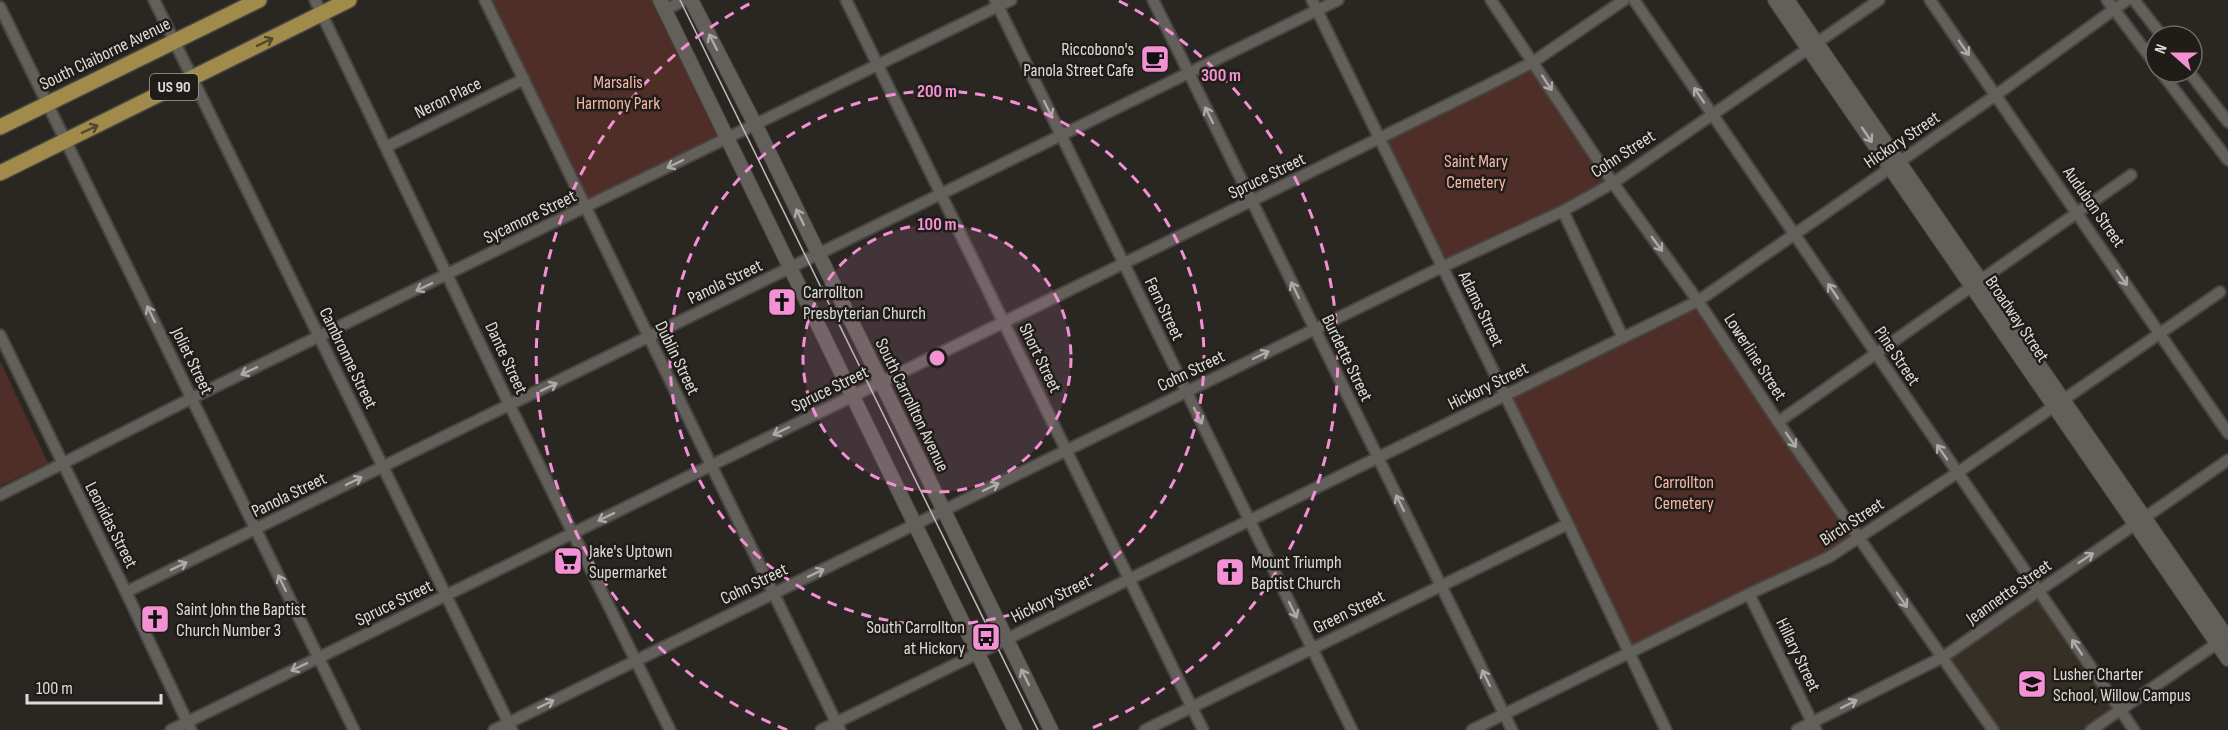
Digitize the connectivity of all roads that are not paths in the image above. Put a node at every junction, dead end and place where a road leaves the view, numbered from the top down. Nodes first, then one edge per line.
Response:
1 (154, 0) edge
2 (259, 0) edge
3 (349, 0) edge
4 (485, 0) edge
5 (684, 0) edge
6 (691, 0) edge
7 (846, 0) edge
8 (1011, 0) edge
9 (1153, 0) edge
10 (1312, 0) edge
11 (1338, 0) edge
12 (1491, 0) edge
13 (1624, 0) edge
14 (1634, 0) edge
15 (1775, 0) edge
16 (1787, 0) edge
17 (1879, 0) edge
18 (1930, 0) edge
19 (2127, 0) edge
20 (2134, 0) edge
21 (997, 3) edge
22 (662, 5) edge
23 (2110, 5) edge
24 (318, 7) edge
25 (0, 8) edge
26 (1317, 10) junction
27 (2153, 24) edge
28 (175, 41) junction
29 (1813, 46) junction
30 (2144, 49) edge
31 (1533, 62) junction
32 (877, 63) junction
33 (1189, 73) junction
34 (193, 78) junction
35 (524, 79) junction
36 (2171, 84) edge
37 (2198, 84) edge
38 (1996, 95) junction
39 (47, 104) junction
40 (1712, 114) junction
41 (2228, 122) edge
42 (755, 124) junction
43 (0, 127) edge
44 (1061, 136) junction
45 (727, 138) junction
46 (1380, 139) junction
47 (66, 141) junction
48 (386, 147) junction
49 (2228, 160) edge
50 (1895, 165) junction
51 (0, 173) edge
52 (2131, 175) dead end
53 (1613, 183) junction
54 (941, 194) junction
55 (1252, 202) junction
56 (586, 208) junction
57 (1563, 211) junction
58 (2078, 213) junction
59 (1794, 234) junction
60 (818, 254) junction
61 (1124, 264) junction
62 (1442, 267) junction
63 (790, 268) junction
64 (449, 275) junction
65 (1977, 284) junction
66 (2220, 292) dead end
67 (1698, 301) junction
68 (1004, 322) junction
69 (1314, 329) junction
70 (2160, 333) junction
71 (0, 335) edge
72 (320, 337) junction
73 (649, 338) junction
74 (1623, 338) junction
75 (1875, 354) junction
76 (881, 382) junction
77 (1186, 392) junction
78 (853, 396) junction
79 (1506, 396) junction
80 (192, 398) junction
81 (2058, 402) junction
82 (510, 406) junction
83 (1778, 422) junction
84 (2228, 433) edge
85 (1066, 450) junction
86 (1378, 458) junction
87 (2228, 460) edge
88 (62, 464) junction
89 (711, 465) junction
90 (384, 467) junction
91 (1957, 473) junction
92 (0, 495) edge
93 (943, 510) junction
94 (1250, 521) junction
95 (2140, 522) junction
96 (915, 524) junction
97 (1568, 524) junction
98 (256, 529) junction
99 (573, 533) junction
100 (1859, 538) junction
101 (1130, 579) junction
102 (1441, 586) junction
103 (2038, 591) junction
104 (126, 592) junction
105 (774, 593) junction
106 (1749, 594) junction
107 (446, 595) junction
108 (1006, 639) junction
109 (2225, 639) edge
110 (1312, 649) junction
111 (978, 653) junction
112 (1628, 654) junction
113 (1943, 657) junction
114 (319, 658) junction
115 (2228, 659) edge
116 (636, 661) junction
117 (1192, 707) junction
118 (2120, 710) junction
119 (1504, 715) junction
120 (189, 726) edge
121 (510, 726) edge
122 (839, 726) edge
123 (1814, 726) edge
124 (171, 730) edge
125 (354, 730) edge
126 (494, 730) edge
127 (670, 730) edge
128 (821, 730) edge
129 (1015, 730) edge
130 (1051, 730) edge
131 (1145, 730) edge
132 (1203, 730) edge
133 (1352, 730) edge
134 (1472, 730) edge
135 (1512, 730) edge
136 (1666, 730) edge
137 (1797, 730) edge
138 (1993, 730) edge
139 (2091, 730) edge
140 (2134, 730) edge

1 - 28 street, Cambronne Street
2 - 28 main road, South Claiborne Avenue / US 90
3 - 24 main road, US 90
4 - 35 street, Dublin Street
5 - 22 street
42 -> 6 main road, South Carrollton Avenue
7 - 32 street, Short Street
8 - 21 street, Sycamore Street
9 - 33 street, Burdette Street
10 - 26 street, Adams Street
11 - 26 street, Panola Street
12 - 31 street, Lowerline Street
13 - 31 street, Spruce Street
40 -> 14 street, Pine Street
15 - 29 main road, Broadway Street
16 - 29 main road, Broadway Street
17 - 29 street, Cohn Street
18 -> 38 street, Audubon Street
19 - 23 street, Hickory Street
20 - 27 street
21 - 32 street, Sycamore Street
21 -> 44 street, Fern Street
22 - 45 main road
23 - 30 street
23 - 38 street, Hickory Street
34 -> 24 main road, US 90
24 - 48 street, Dante Street
25 - 39 street, Joliet Street
26 - 33 street, Panola Street
26 - 46 street, Adams Street
28 - 34 street, Cambronne Street
28 - 39 main road, South Claiborne Avenue / US 90
29 - 40 street, Cohn Street
29 - 50 main road, Broadway Street
31 - 46 street, Spruce Street
31 -> 53 street, Lowerline Street
32 - 42 street, Sycamore Street
32 - 54 street, Short Street
33 - 44 street, Panola Street
55 -> 33 street, Burdette Street
47 -> 34 main road, US 90
34 - 72 street, Cambronne Street
35 - 48 street, Neron Place
35 - 56 street, Dublin Street
36 - 49 street
37 - 41 street
38 - 50 street, Hickory Street
38 - 58 street, Audubon Street
39 - 43 main road, South Claiborne Avenue / US 90
39 - 47 street, Joliet Street
40 - 53 street, Cohn Street
40 - 59 street, Pine Street
42 - 45 street, Sycamore Street
60 -> 42 main road, South Carrollton Avenue
44 - 54 street, Panola Street
44 - 61 street, Fern Street
45 -> 56 street, Sycamore Street
45 - 63 main road
46 - 55 street, Spruce Street
46 - 62 street, Adams Street
47 - 51 main road, US 90
80 -> 47 street, Joliet Street
48 - 64 street, Dante Street
50 - 59 street, Hickory Street
50 - 65 main road, Broadway Street
52 - 58 street
53 - 57 street, Cohn Street
53 -> 67 street, Lowerline Street
54 - 60 street, Panola Street
54 - 68 street, Short Street
55 - 61 street, Spruce Street
69 -> 55 street, Burdette Street
56 - 64 street, Sycamore Street
56 - 73 street, Dublin Street
57 - 62 street, Cohn Street
57 - 74 street
58 - 65 street
58 -> 70 street, Audubon Street
59 - 67 street, Hickory Street
75 -> 59 street, Pine Street
60 - 63 street, Panola Street
60 - 76 main road, South Carrollton Avenue
61 - 68 street, Spruce Street
61 - 77 street, Fern Street
62 - 69 street, Cohn Street
62 - 79 street, Adams Street
63 - 73 street, Panola Street
63 - 78 main road
64 -> 72 street, Sycamore Street
64 - 82 street, Dante Street
65 - 75 street
65 - 81 main road, Broadway Street
66 - 70 street, Birch Street
67 - 74 street, Hickory Street
67 - 83 street, Lowerline Street
68 - 76 street, Spruce Street
68 - 85 street, Short Street
77 -> 69 street, Cohn Street
69 - 86 street, Burdette Street
70 - 81 street, Birch Street
70 - 84 street, Audubon Street
71 - 88 street, Leonidas Street
72 -> 80 street, Sycamore Street
72 - 90 street, Cambronne Street
82 -> 73 street, Panola Street
73 - 89 street, Dublin Street
74 - 79 street, Hickory Street
75 - 83 street
91 -> 75 street, Pine Street
76 - 78 street, Spruce Street
76 - 93 main road, South Carrollton Avenue
77 - 85 street, Cohn Street
77 -> 94 street, Fern Street
78 -> 89 street, Spruce Street
78 - 96 main road
79 - 86 street, Hickory Street
79 - 97 street, Adams Street
80 - 88 street, Sycamore Street
80 - 98 street, Joliet Street
81 - 91 street, Birch Street
81 - 95 main road, Broadway Street
82 - 90 street, Panola Street
82 - 99 street, Dante Street
83 -> 100 street, Lowerline Street
93 -> 85 street, Cohn Street
85 - 101 street, Short Street
86 - 94 street, Hickory Street
102 -> 86 street, Burdette Street
87 - 95 street, Jeannette Street
88 - 92 street, Sycamore Street
88 - 104 street, Leonidas Street
89 -> 99 street, Spruce Street
89 - 105 street, Dublin Street
98 -> 90 street, Panola Street
90 - 107 street, Cambronne Street
91 - 100 street, Birch Street
91 - 103 street, Pine Street
93 - 96 street, Cohn Street
93 - 108 main road, South Carrollton Avenue
94 - 101 street, Hickory Street
94 -> 110 street, Fern Street
103 -> 95 street, Jeannette Street
95 - 109 main road, Broadway Street
105 -> 96 street, Cohn Street
96 - 111 main road
97 - 102 street, Green Street
97 - 112 street, Adams Street
104 -> 98 street, Panola Street
114 -> 98 street, Joliet Street
99 - 107 street, Spruce Street
99 - 116 street, Dante Street
100 - 106 street, Birch Street
100 -> 113 street, Lowerline Street
101 - 108 street, Hickory Street
101 - 117 street, Short Street
102 - 110 street, Green Street
119 -> 102 street, Burdette Street
103 - 113 street, Jeannette Street
118 -> 103 street, Pine Street
104 - 120 street, Leonidas Street
105 - 116 street, Cohn Street
105 - 122 street, Dublin Street
106 - 112 street, Birch Street
106 - 123 street, Hillary Street
107 - 114 street, Spruce Street
107 - 121 street, Cambronne Street
108 - 111 street, Hickory Street
130 -> 108 main road, South Carrollton Avenue
109 - 115 main road, Broadway Street
109 - 118 street
110 - 117 street, Green Street
110 - 133 street, Fern Street
111 - 122 street, Hickory Street
111 - 129 main road
112 - 119 street, Birch Street
112 - 136 street, Adams Street
123 -> 113 street, Jeannette Street
113 - 138 street, Lowerline Street
114 -> 120 street, Spruce Street
114 - 125 street, Joliet Street
121 -> 116 street, Cohn Street
116 - 127 street, Dante Street
117 - 131 street, Green Street
117 - 132 street, Short Street
118 - 139 street
118 - 140 street, Pine Street
119 - 134 street, Birch Street
119 - 135 street, Burdette Street
120 - 124 street, Spruce Street
121 - 126 street, Cohn Street
122 - 128 street, Hickory Street
123 - 137 street, Jeannette Street

